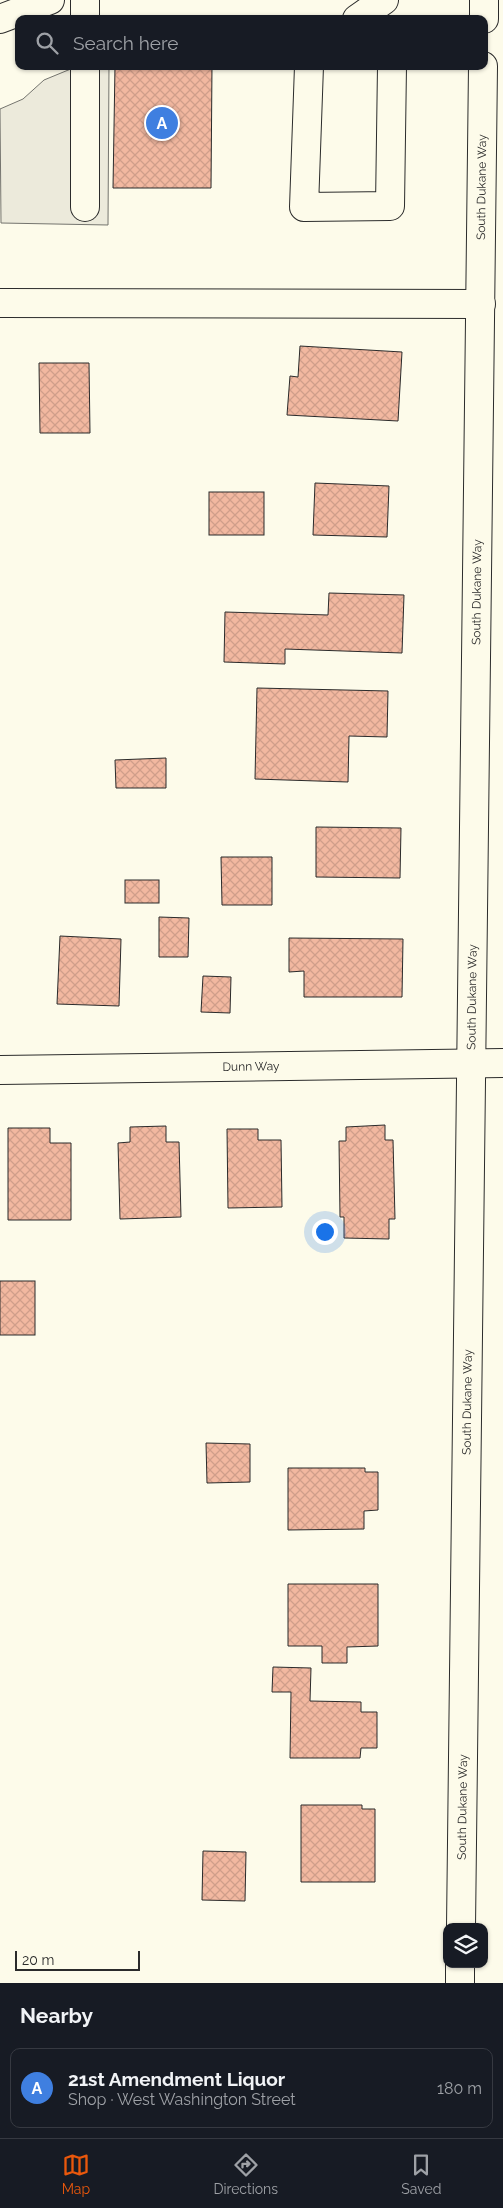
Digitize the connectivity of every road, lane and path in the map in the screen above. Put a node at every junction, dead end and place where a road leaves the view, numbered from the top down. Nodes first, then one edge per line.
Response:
1 (50, 0) edge
2 (86, 0) edge
3 (384, 0) edge
4 (393, 0) edge
5 (484, 0) edge
6 (86, 15) edge
7 (363, 15) edge
8 (393, 15) edge
9 (484, 15) edge
10 (0, 19) edge
11 (85, 70) edge
12 (309, 70) edge
13 (392, 70) edge
14 (483, 70) edge
15 (85, 207) dead end
16 (0, 303) edge
17 (481, 304) junction
18 (503, 1062) edge
19 (471, 1063) junction
20 (0, 1070) edge
21 (461, 1923) edge
22 (460, 1968) edge
23 (460, 1983) edge

1 - 10 street
2 - 6 street
3 - 7 street
4 - 8 street
5 - 9 street
11 - 15 street
12 - 13 street
14 - 17 street, South Dukane Way
16 - 17 street
17 - 19 street, South Dukane Way
18 - 19 street, Dunn Way
19 - 20 street, Dunn Way
19 - 21 street, South Dukane Way
22 - 23 street

